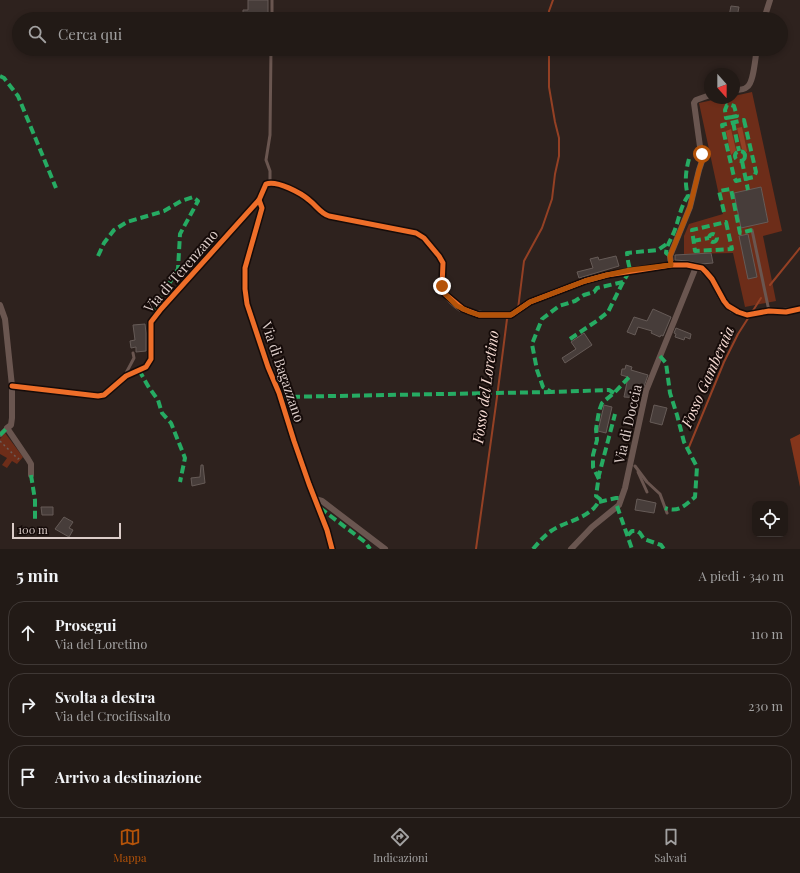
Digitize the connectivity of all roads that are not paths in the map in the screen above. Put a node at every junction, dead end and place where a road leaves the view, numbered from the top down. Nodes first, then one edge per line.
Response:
1 (272, 0) edge
2 (770, 0) edge
3 (272, 12) edge
4 (766, 12) edge
5 (271, 56) edge
6 (756, 56) edge
7 (740, 89) edge
8 (704, 97) edge
9 (270, 183) junction
10 (259, 200) junction
11 (752, 230) dead end
12 (671, 265) junction
13 (696, 267) junction
14 (0, 305) edge
15 (800, 309) edge
16 (769, 312) junction
17 (755, 313) dead end
18 (747, 315) dead end
19 (133, 353) dead end
20 (123, 378) junction
21 (12, 386) junction
22 (7, 428) junction
23 (0, 435) edge
24 (633, 457) junction
25 (635, 466) junction
26 (31, 475) dead end
27 (647, 492) dead end
28 (315, 499) junction
29 (667, 513) dead end
30 (332, 549) edge
31 (384, 549) edge
32 (571, 549) edge

1 - 3 lane
2 - 4 street
5 - 9 lane
6 - 7 street
8 - 12 street
9 - 10 street
9 - 12 street
10 - 20 street, Via di Terenzano
10 - 28 street, Via di Bagazzano
11 - 16 lane
12 - 13 street
13 - 18 street
13 - 24 street, Via di Doccia
14 - 21 street
15 - 16 street
16 - 17 street
19 - 20 lane
20 - 21 street, Via di Terenzano
21 - 22 street
22 - 23 street
22 - 26 street
24 - 25 lane
24 - 32 street, Via di Doccia
25 - 27 lane
25 - 29 lane
28 - 30 street, Via di Bagazzano
28 - 31 street

